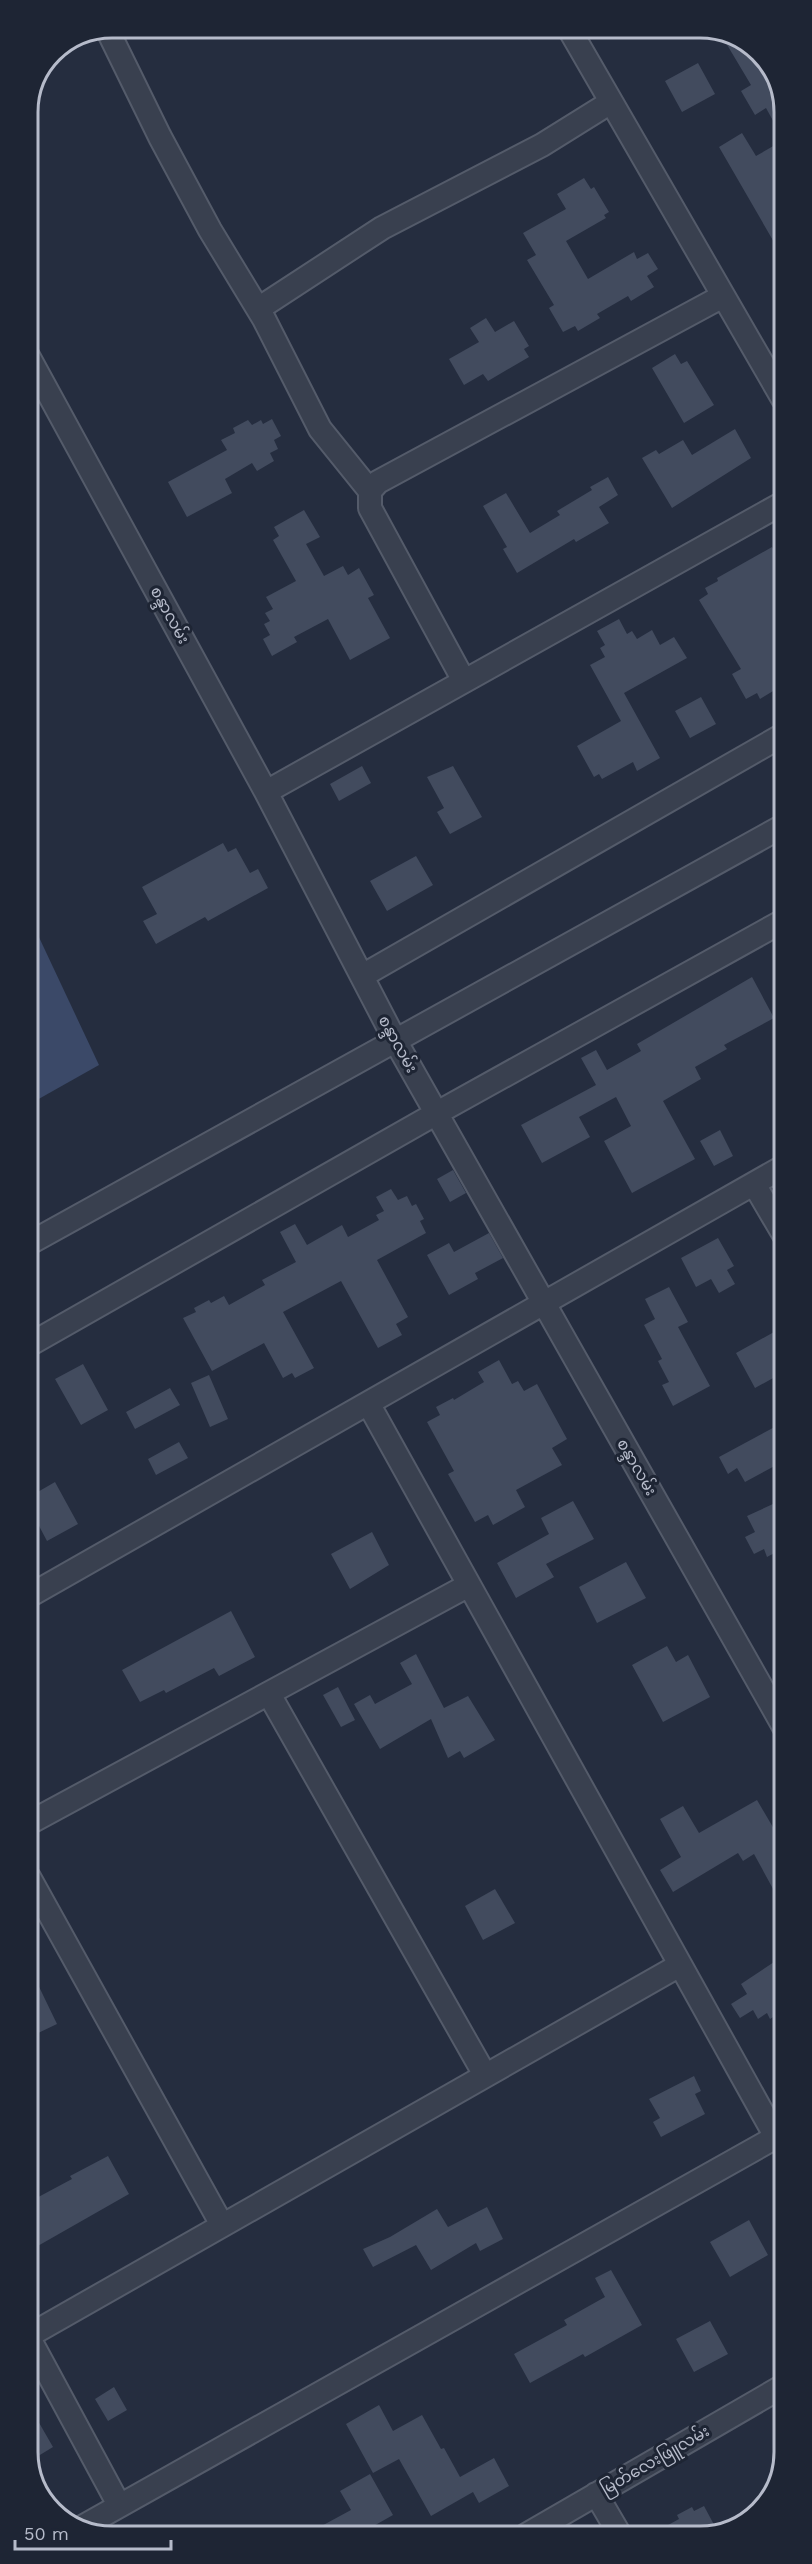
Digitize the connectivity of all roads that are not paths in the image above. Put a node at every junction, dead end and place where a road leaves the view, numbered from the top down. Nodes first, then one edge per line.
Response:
1 (112, 38) edge
2 (574, 38) edge
3 (611, 102) junction
4 (723, 296) junction
5 (258, 309) junction
6 (38, 374) edge
7 (774, 384) edge
8 (370, 491) junction
9 (774, 508) edge
10 (464, 681) junction
11 (774, 740) edge
12 (266, 792) junction
13 (774, 831) edge
14 (774, 926) edge
15 (362, 976) junction
16 (396, 1042) junction
17 (437, 1113) junction
18 (774, 1172) edge
19 (754, 1184) junction
20 (774, 1218) edge
21 (38, 1239) edge
22 (544, 1303) junction
23 (38, 1339) edge
24 (368, 1403) junction
25 (469, 1586) junction
26 (38, 1591) edge
27 (268, 1694) junction
28 (774, 1709) edge
29 (38, 1818) edge
30 (38, 1893) edge
31 (680, 1965) junction
32 (485, 2075) junction
33 (774, 2125) edge
34 (774, 2138) edge
35 (222, 2225) junction
36 (38, 2330) edge
37 (38, 2355) edge
38 (774, 2391) edge
39 (596, 2494) junction
40 (119, 2505) junction
41 (89, 2523) edge
42 (541, 2526) edge
43 (615, 2526) edge

1 - 5 street
2 - 3 street
3 - 4 street
3 - 5 street
4 - 7 street
4 - 8 street
5 - 8 street
6 - 12 street, စန္ဒာလမ်း
8 - 10 street
9 - 10 street
10 - 12 street
11 - 15 street
12 - 15 street, စန္ဒာလမ်း
13 - 16 street
14 - 17 street
15 - 16 street, စန္ဒာလမ်း
16 - 17 street, စန္ဒာလမ်း
16 - 21 street
17 - 22 street, စန္ဒာလမ်း
17 - 23 street
18 - 19 street
19 - 20 street
19 - 22 street
22 - 24 street
22 - 28 street, စန္ဒာလမ်း
24 - 25 street
24 - 26 street
25 - 27 street
25 - 31 street
27 - 29 street
27 - 32 street
30 - 35 street
31 - 32 street
31 - 33 street
32 - 35 street
34 - 40 street
35 - 36 street
37 - 40 street
38 - 39 street, မြတ်လေးဖြူလမ်း
39 - 42 street, မြတ်လေးဖြူလမ်း
39 - 43 street
40 - 41 street

